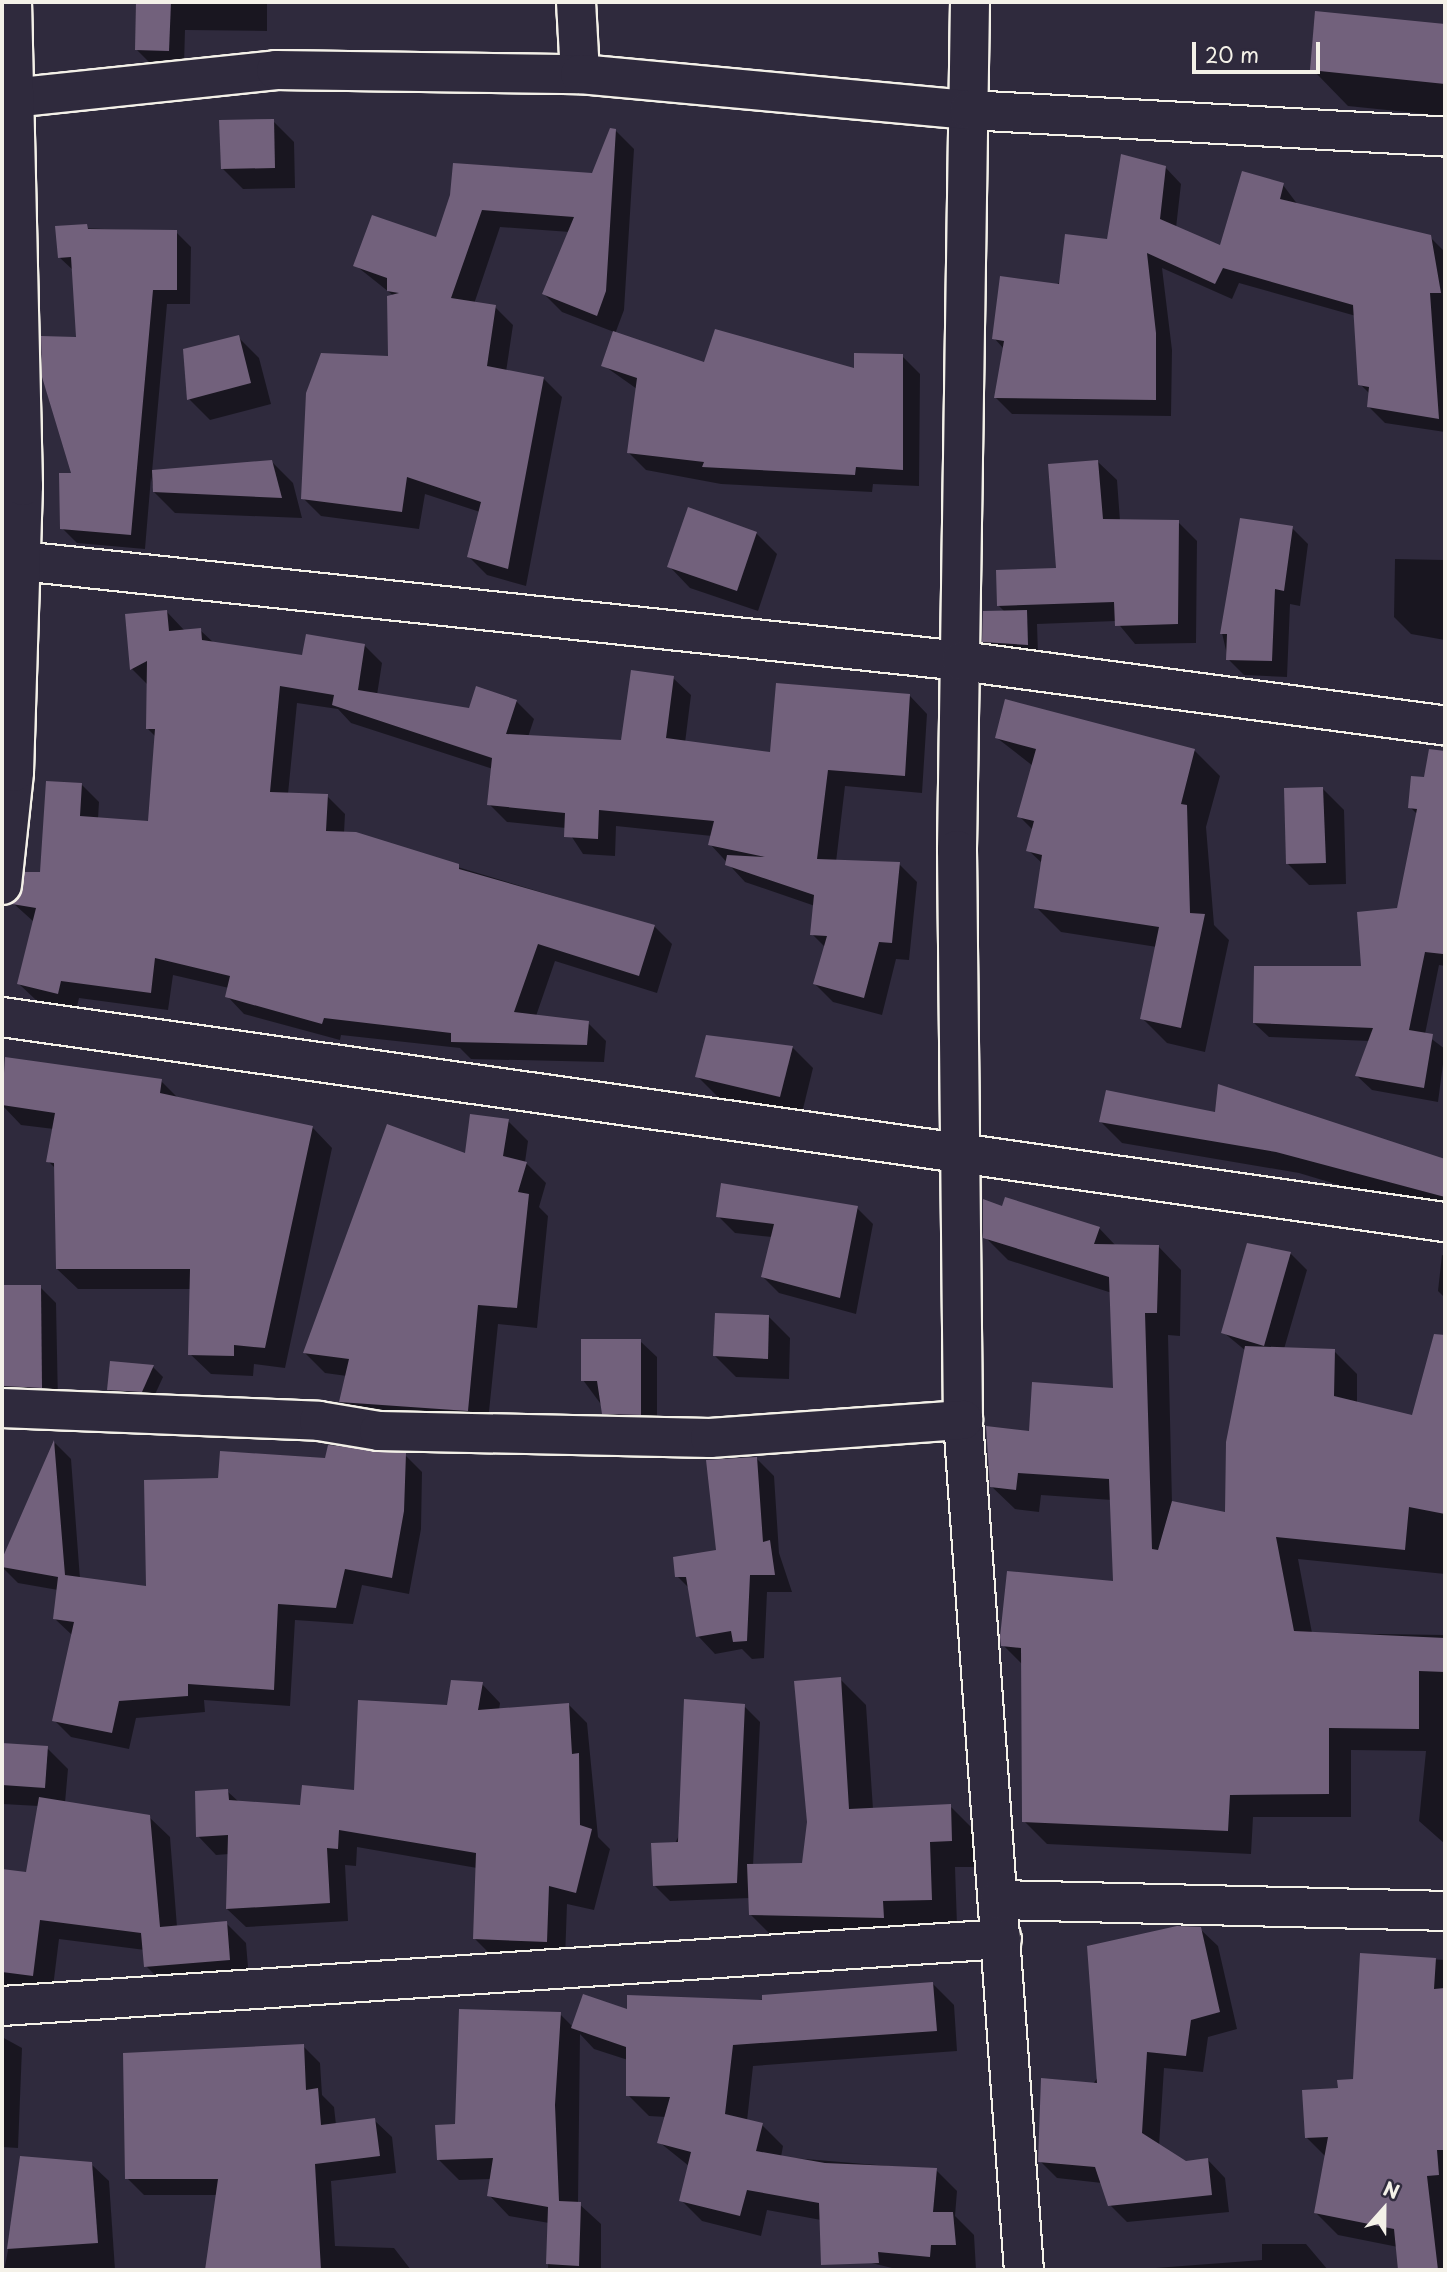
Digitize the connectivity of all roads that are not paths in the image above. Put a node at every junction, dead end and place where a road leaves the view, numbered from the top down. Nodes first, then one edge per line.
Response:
1 (12, 2) edge
2 (576, 2) edge
3 (970, 2) edge
4 (580, 74) junction
5 (8, 98) edge
6 (969, 110) junction
7 (1445, 137) edge
8 (11, 559) edge
9 (961, 661) junction
10 (1445, 726) edge
11 (2, 885) edge
12 (2, 1017) edge
13 (962, 1149) junction
14 (1445, 1222) edge
15 (2, 1408) edge
16 (963, 1420) junction
17 (999, 1900) junction
18 (1445, 1911) edge
19 (1002, 1939) junction
20 (2, 2006) edge
21 (1024, 2270) edge

1 - 5 street
2 - 4 street
3 - 6 street
4 - 5 street
4 - 6 street
5 - 8 street
6 - 7 street
6 - 9 street
8 - 9 street
8 - 11 street
9 - 10 street
9 - 13 street
12 - 13 street
13 - 14 street
13 - 16 street
15 - 16 street
16 - 17 street
17 - 18 street
17 - 19 street
19 - 20 street
19 - 21 street

